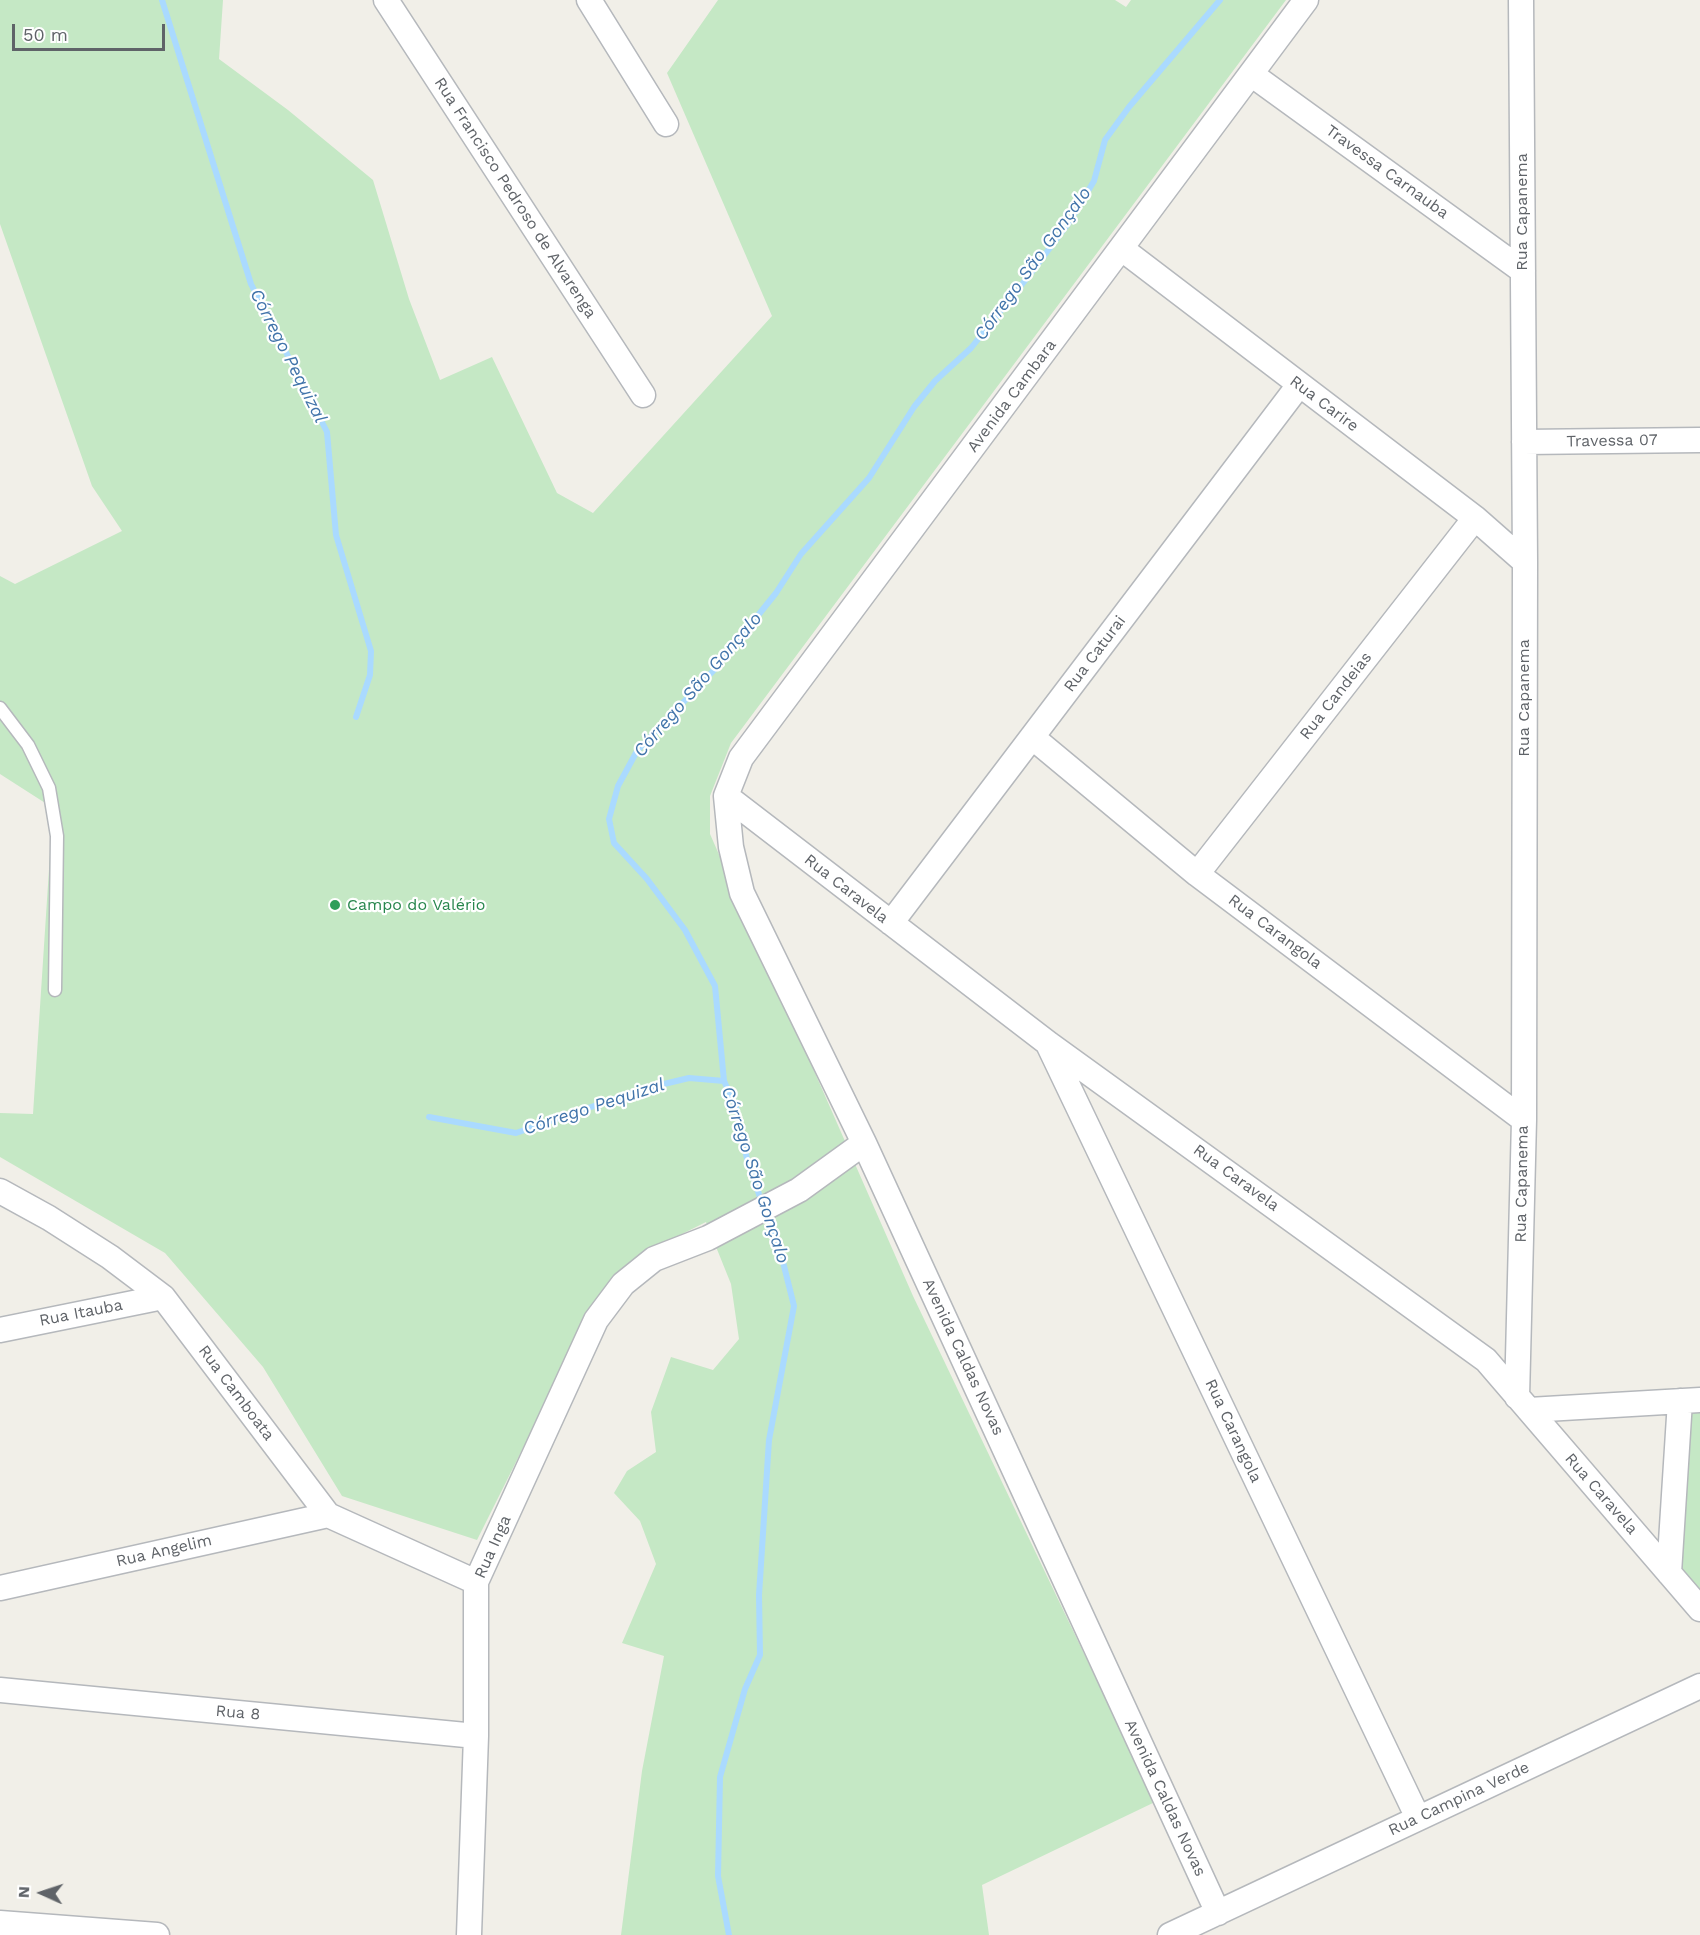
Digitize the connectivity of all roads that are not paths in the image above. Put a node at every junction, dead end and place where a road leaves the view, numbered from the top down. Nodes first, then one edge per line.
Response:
1 (386, 0) edge
2 (589, 0) edge
3 (1306, 0) edge
4 (1521, 0) edge
5 (1251, 74) junction
6 (666, 124) dead end
7 (1122, 249) junction
8 (1523, 271) junction
9 (1299, 385) junction
10 (643, 395) dead end
11 (1700, 440) edge
12 (1524, 442) junction
13 (1475, 518) junction
14 (1525, 562) junction
15 (0, 708) edge
16 (1032, 737) junction
17 (726, 796) junction
18 (1197, 874) junction
19 (891, 923) junction
20 (55, 990) dead end
21 (1049, 1044) junction
22 (1524, 1120) junction
23 (864, 1143) junction
24 (0, 1191) edge
25 (163, 1297) junction
26 (0, 1330) edge
27 (1690, 1401) edge
28 (1523, 1403) junction
29 (328, 1515) junction
30 (1669, 1573) junction
31 (477, 1581) junction
32 (0, 1588) edge
33 (1700, 1609) edge
34 (1700, 1686) edge
35 (0, 1690) edge
36 (476, 1736) junction
37 (1418, 1818) junction
38 (1218, 1913) junction
39 (0, 1923) edge
40 (156, 1935) edge
41 (469, 1935) edge
42 (1170, 1935) edge

1 - 10 street, Rua Francisco Pedroso de Alvarenga
2 - 6 street
3 - 5 street, Avenida Cambara
4 - 8 street, Rua Capanema
5 - 7 street, Avenida Cambara
5 - 8 street, Travessa Carnauba
7 - 9 street, Rua Carire
7 - 17 street, Avenida Cambara
8 - 12 street, Rua Capanema
9 - 13 street, Rua Carire
9 - 16 street, Rua Caturai
11 - 12 street, Travessa 07
12 - 14 street, Rua Capanema
13 - 14 street, Rua Carire
13 - 18 street, Rua Candeias
14 - 22 street, Rua Capanema
15 - 20 lane
16 - 18 street, Rua Carangola
16 - 19 street, Rua Caturai
17 - 19 street, Rua Caravela
17 - 23 street, Avenida Caldas Novas
18 - 22 street, Rua Carangola
19 - 21 street, Rua Caravela
21 - 28 street, Rua Caravela
21 - 37 street, Rua Carangola
22 - 28 street, Rua Capanema
23 - 31 street, Rua Inga
23 - 38 street, Avenida Caldas Novas
24 - 25 street, Rua Camboata
25 - 26 street, Rua Itauba
25 - 29 street, Rua Camboata
27 - 28 street
27 - 30 street
28 - 30 street, Rua Caravela
29 - 31 street, Rua Camboata
29 - 32 street, Rua Angelim
30 - 33 street, Rua Caravela
31 - 36 street, Rua Inga
34 - 37 street, Rua Campina Verde
35 - 36 street, Rua 8
36 - 41 street, Rua Inga
37 - 38 street, Rua Campina Verde
38 - 42 street, Rua Campina Verde
39 - 40 street

